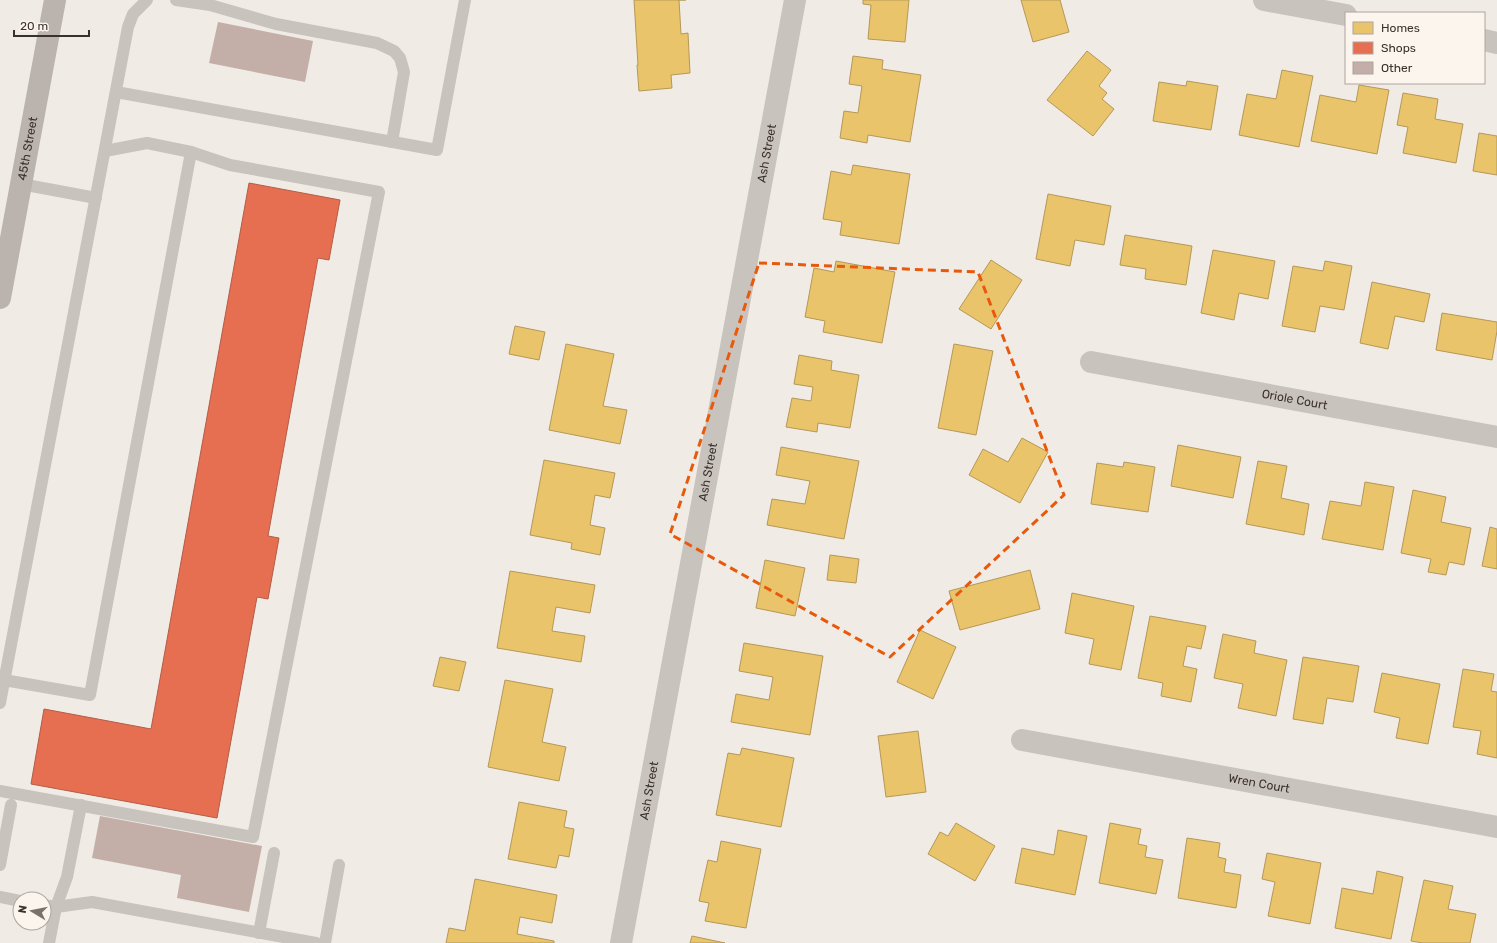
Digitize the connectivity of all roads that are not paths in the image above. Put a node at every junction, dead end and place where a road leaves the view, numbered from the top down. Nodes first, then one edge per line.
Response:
1 (55, 0) edge
2 (147, 0) edge
3 (176, 0) edge
4 (465, 0) edge
5 (794, 0) edge
6 (1264, 0) edge
7 (1345, 15) edge
8 (1485, 40) edge
9 (1497, 43) edge
10 (116, 92) junction
11 (392, 142) junction
12 (105, 151) junction
13 (191, 152) junction
14 (21, 184) junction
15 (96, 198) junction
16 (0, 298) edge
17 (1091, 362) dead end
18 (1497, 437) edge
19 (4, 680) junction
20 (0, 703) edge
21 (1022, 740) dead end
22 (0, 791) edge
23 (11, 804) dead end
24 (81, 805) junction
25 (1497, 827) edge
26 (274, 853) dead end
27 (0, 865) edge
28 (339, 865) dead end
29 (0, 897) edge
30 (12, 899) edge
31 (52, 903) edge
32 (52, 906) edge
33 (49, 931) edge
34 (259, 933) junction
35 (49, 943) edge
36 (316, 943) edge
37 (325, 943) edge
38 (621, 943) edge

1 - 14 main road, 45th Street
2 - 10 lane
3 - 11 lane
4 - 11 lane
5 - 38 street, Ash Street
6 - 7 street
8 - 9 street
10 - 11 lane
10 - 12 lane
12 - 13 lane
12 - 15 lane
13 - 19 lane
13 - 24 lane
14 - 15 lane
14 - 16 main road, 45th Street
15 - 19 lane
17 - 18 street, Oriole Court
19 - 20 lane
21 - 25 street, Wren Court
22 - 24 lane
23 - 27 lane
24 - 31 lane
26 - 34 lane
28 - 37 lane
29 - 30 lane
32 - 34 lane
33 - 35 lane
34 - 36 lane

